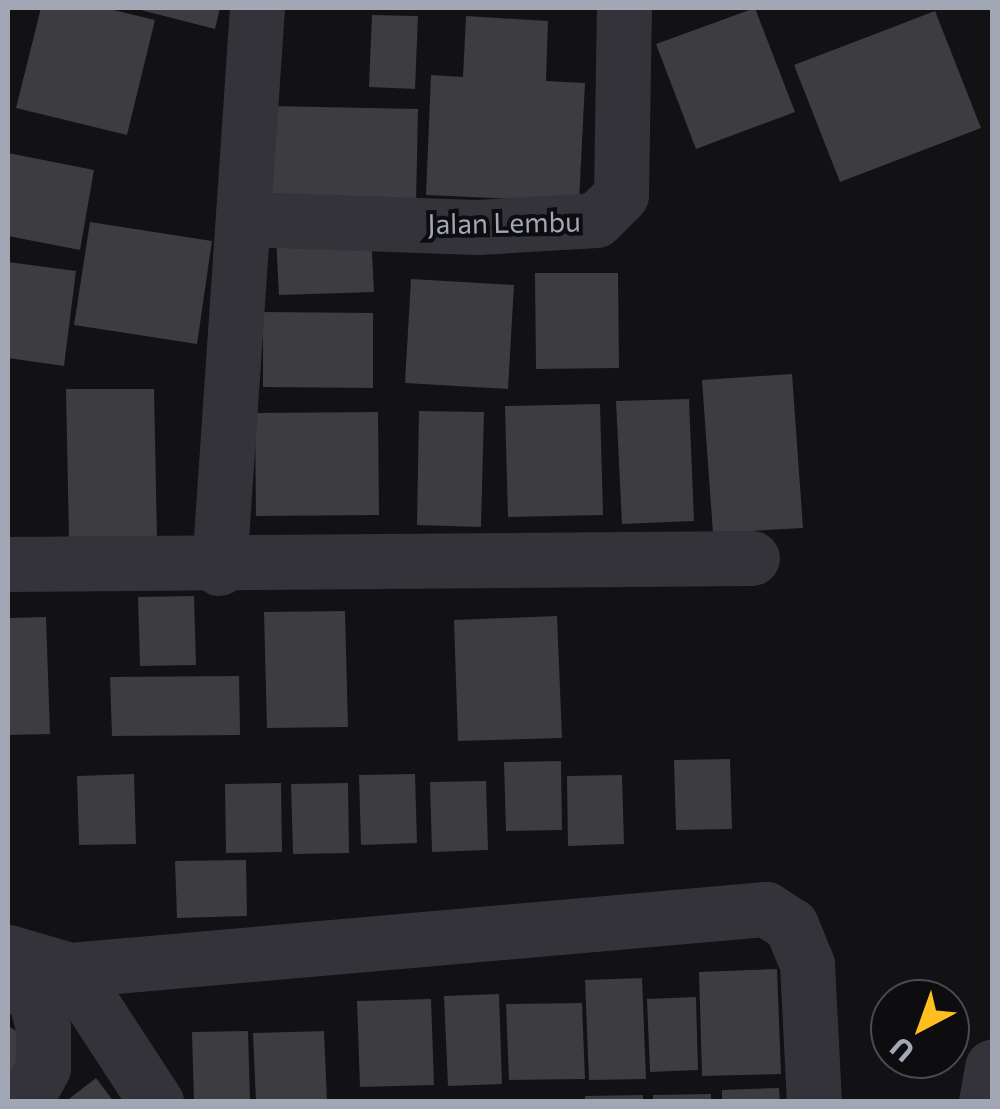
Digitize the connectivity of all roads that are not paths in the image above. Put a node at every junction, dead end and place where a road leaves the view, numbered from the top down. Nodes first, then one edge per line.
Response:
1 (257, 8) edge
2 (624, 8) edge
3 (249, 219) junction
4 (752, 558) dead end
5 (8, 564) edge
6 (219, 568) junction
7 (8, 952) edge
8 (70, 970) junction
9 (8, 971) edge
10 (992, 1067) edge
11 (24, 1102) edge
12 (156, 1102) edge
13 (814, 1102) edge
14 (986, 1102) edge

1 - 3 street
2 - 3 street, Jalan Lembu
3 - 6 street
4 - 6 street
5 - 6 street
7 - 8 street
8 - 12 street
8 - 13 street
9 - 11 street
10 - 14 street

